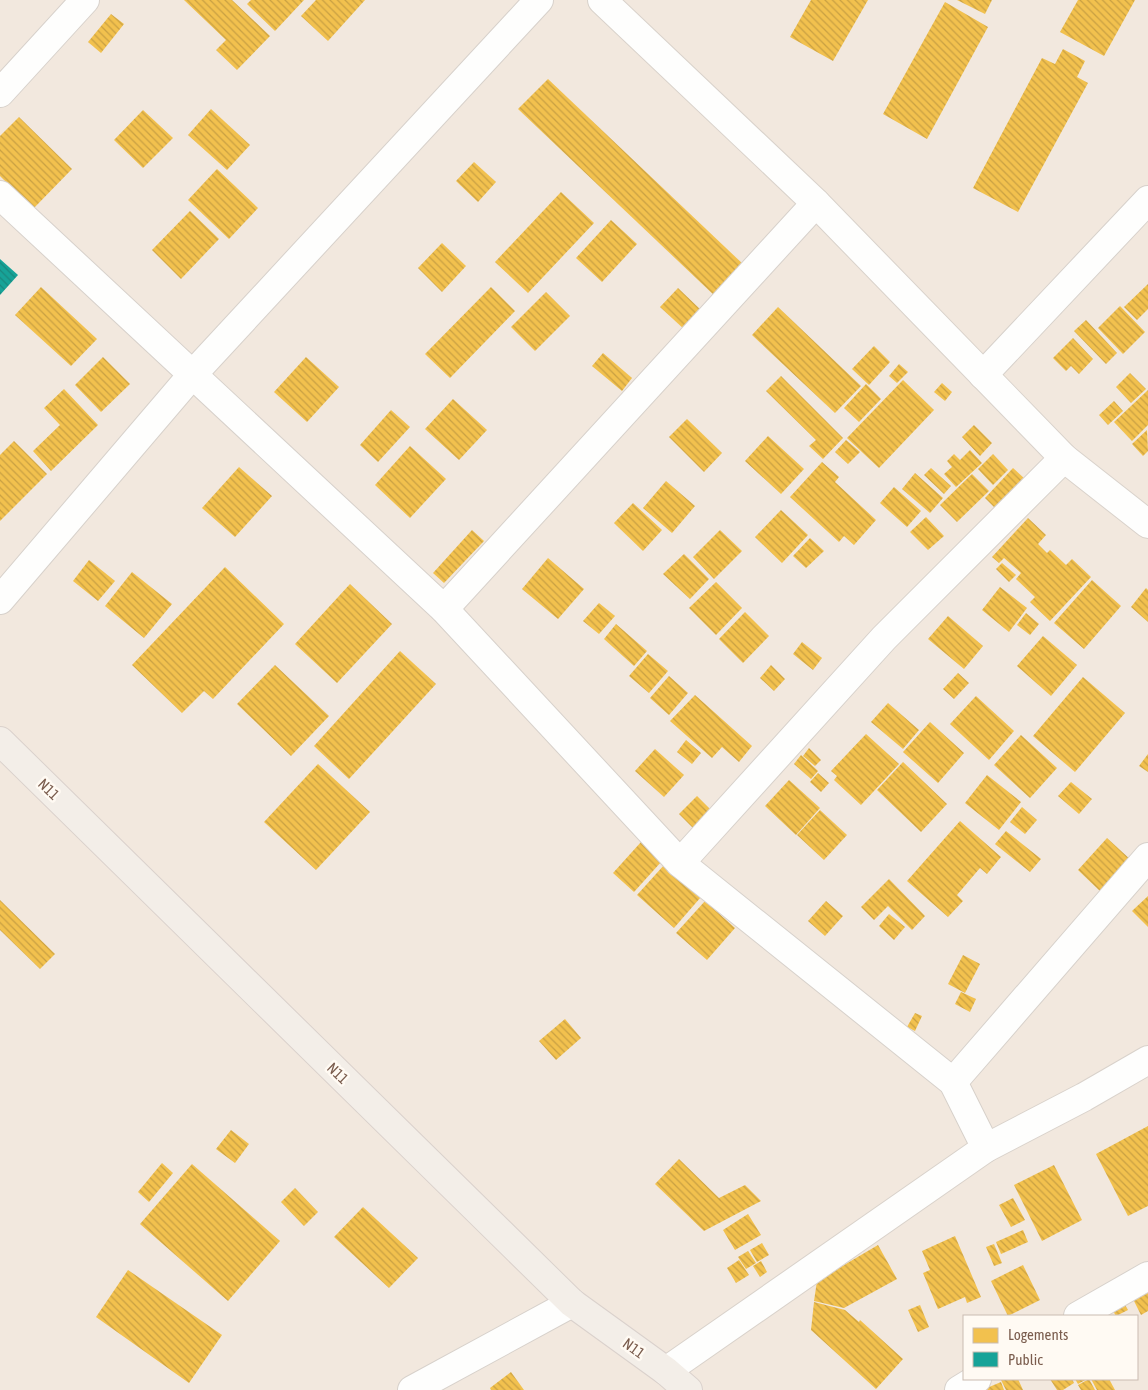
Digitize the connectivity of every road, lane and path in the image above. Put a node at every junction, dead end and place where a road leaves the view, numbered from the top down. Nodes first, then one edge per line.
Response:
1 (85, 0) edge
2 (539, 0) edge
3 (602, 0) edge
4 (0, 94) edge
5 (0, 194) edge
6 (1148, 200) edge
7 (816, 203) junction
8 (983, 374) junction
9 (192, 375) junction
10 (1064, 458) junction
11 (1148, 524) edge
12 (0, 600) edge
13 (444, 609) junction
14 (0, 741) edge
15 (1148, 857) edge
16 (680, 863) junction
17 (1148, 1060) edge
18 (953, 1082) junction
19 (986, 1148) junction
20 (1148, 1276) edge
21 (572, 1303) junction
22 (1080, 1315) edge
23 (666, 1371) junction
24 (974, 1380) edge
25 (412, 1390) edge
26 (688, 1390) edge
27 (959, 1390) edge

1 - 4 street
2 - 9 street
3 - 7 street
5 - 9 street
6 - 8 street
7 - 8 street
7 - 13 street
8 - 10 street
9 - 12 street
9 - 13 street
10 - 11 street
10 - 16 street
13 - 16 street
14 - 21 main road, N11
15 - 18 street
16 - 18 street
17 - 19 street
18 - 19 street
19 - 23 street
20 - 22 street
21 - 23 main road, N11
21 - 25 street
23 - 26 main road, N11
24 - 27 street

